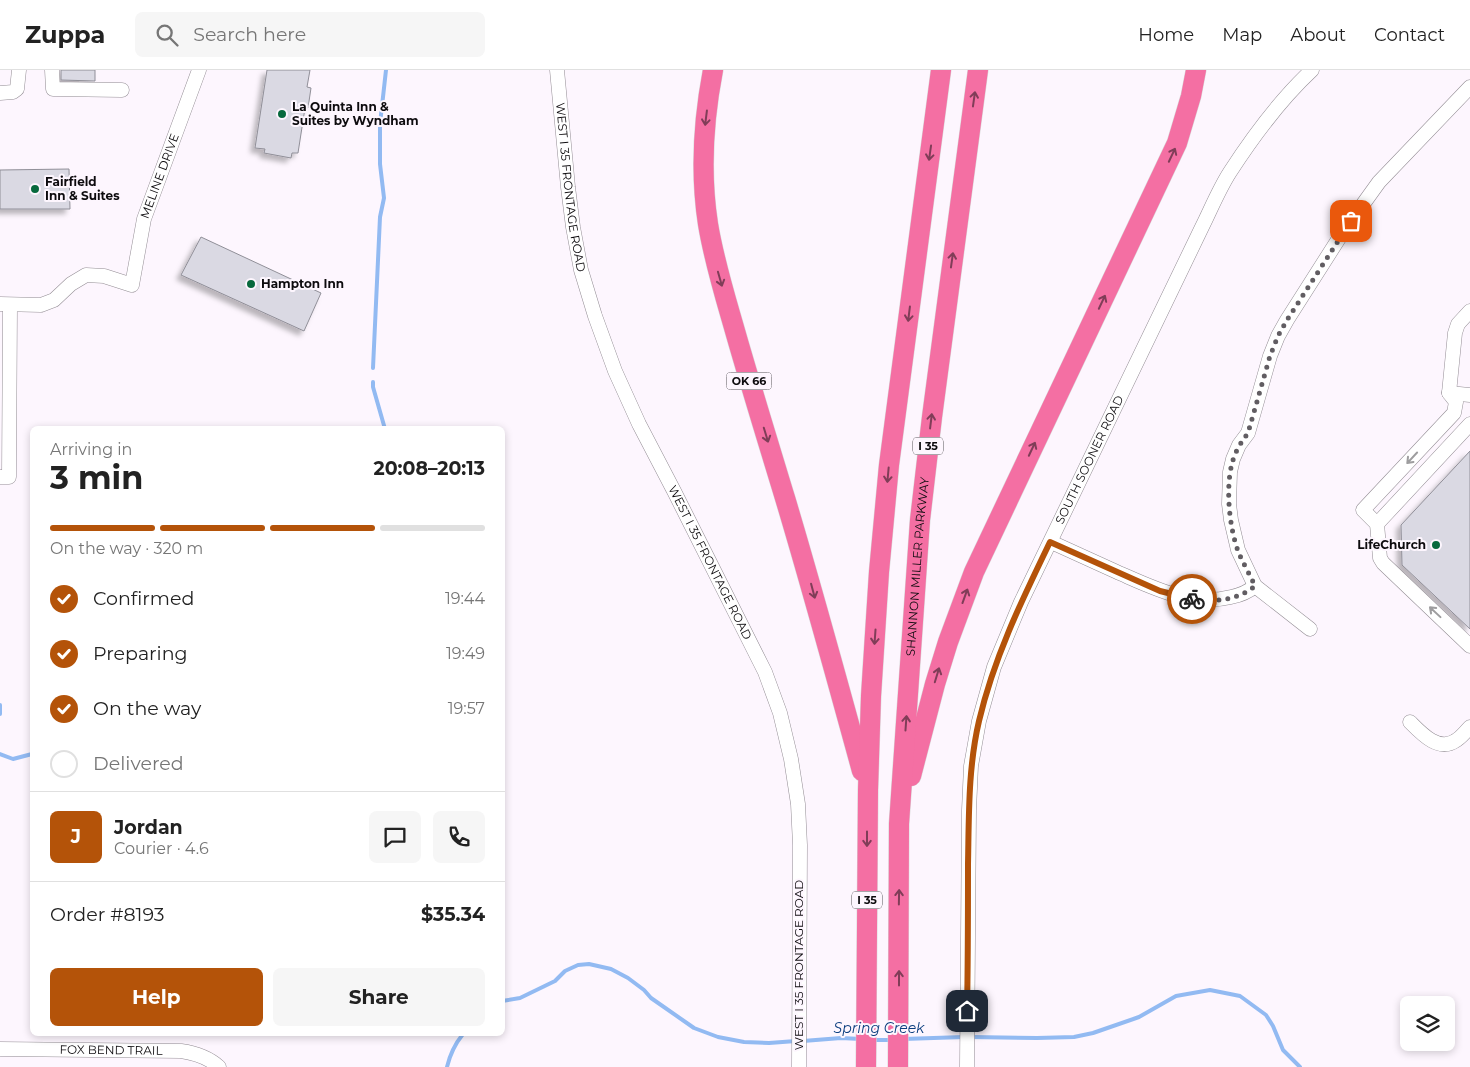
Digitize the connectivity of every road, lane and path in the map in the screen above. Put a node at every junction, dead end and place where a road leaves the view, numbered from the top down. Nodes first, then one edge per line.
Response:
1 (19, 70) edge
2 (52, 70) edge
3 (199, 70) edge
4 (557, 70) edge
5 (713, 70) edge
6 (941, 70) edge
7 (978, 70) edge
8 (1196, 70) edge
9 (1312, 70) edge
10 (1470, 87) edge
11 (122, 90) dead end
12 (0, 93) edge
13 (5, 305) edge
14 (1470, 311) edge
15 (1449, 394) junction
16 (1470, 395) edge
17 (1470, 424) edge
18 (1428, 440) junction
19 (1442, 454) junction
20 (0, 477) edge
21 (1377, 524) junction
22 (1050, 542) junction
23 (1255, 586) junction
24 (1310, 629) dead end
25 (1470, 646) edge
26 (1410, 722) dead end
27 (1470, 727) edge
28 (868, 790) junction
29 (899, 824) junction
30 (0, 1050) edge
31 (219, 1067) edge
32 (799, 1067) edge
33 (866, 1067) edge
34 (898, 1067) edge
35 (967, 1067) edge

1 - 12 street
2 - 11 street
3 - 13 street, MELINE DRIVE
4 - 32 street, WEST I 35 FRONTAGE ROAD
5 -> 28 highway, OK 66
6 -> 28 highway, I 35
29 -> 7 highway, SHANNON MILLER PARKWAY / I 35
29 -> 8 highway
9 - 22 street, SOUTH SOONER ROAD
10 - 23 street
13 - 20 street
14 - 15 street
15 - 16 street
15 - 18 street
17 - 19 street
18 - 19 street
18 -> 21 street
19 - 21 street
25 -> 21 street
22 - 23 street
22 - 35 street, SOUTH SOONER ROAD
23 - 24 street
26 - 27 street
28 -> 33 highway, I 35
34 -> 29 highway, SHANNON MILLER PARKWAY / I 35
30 - 31 street, FOX BEND TRAIL

